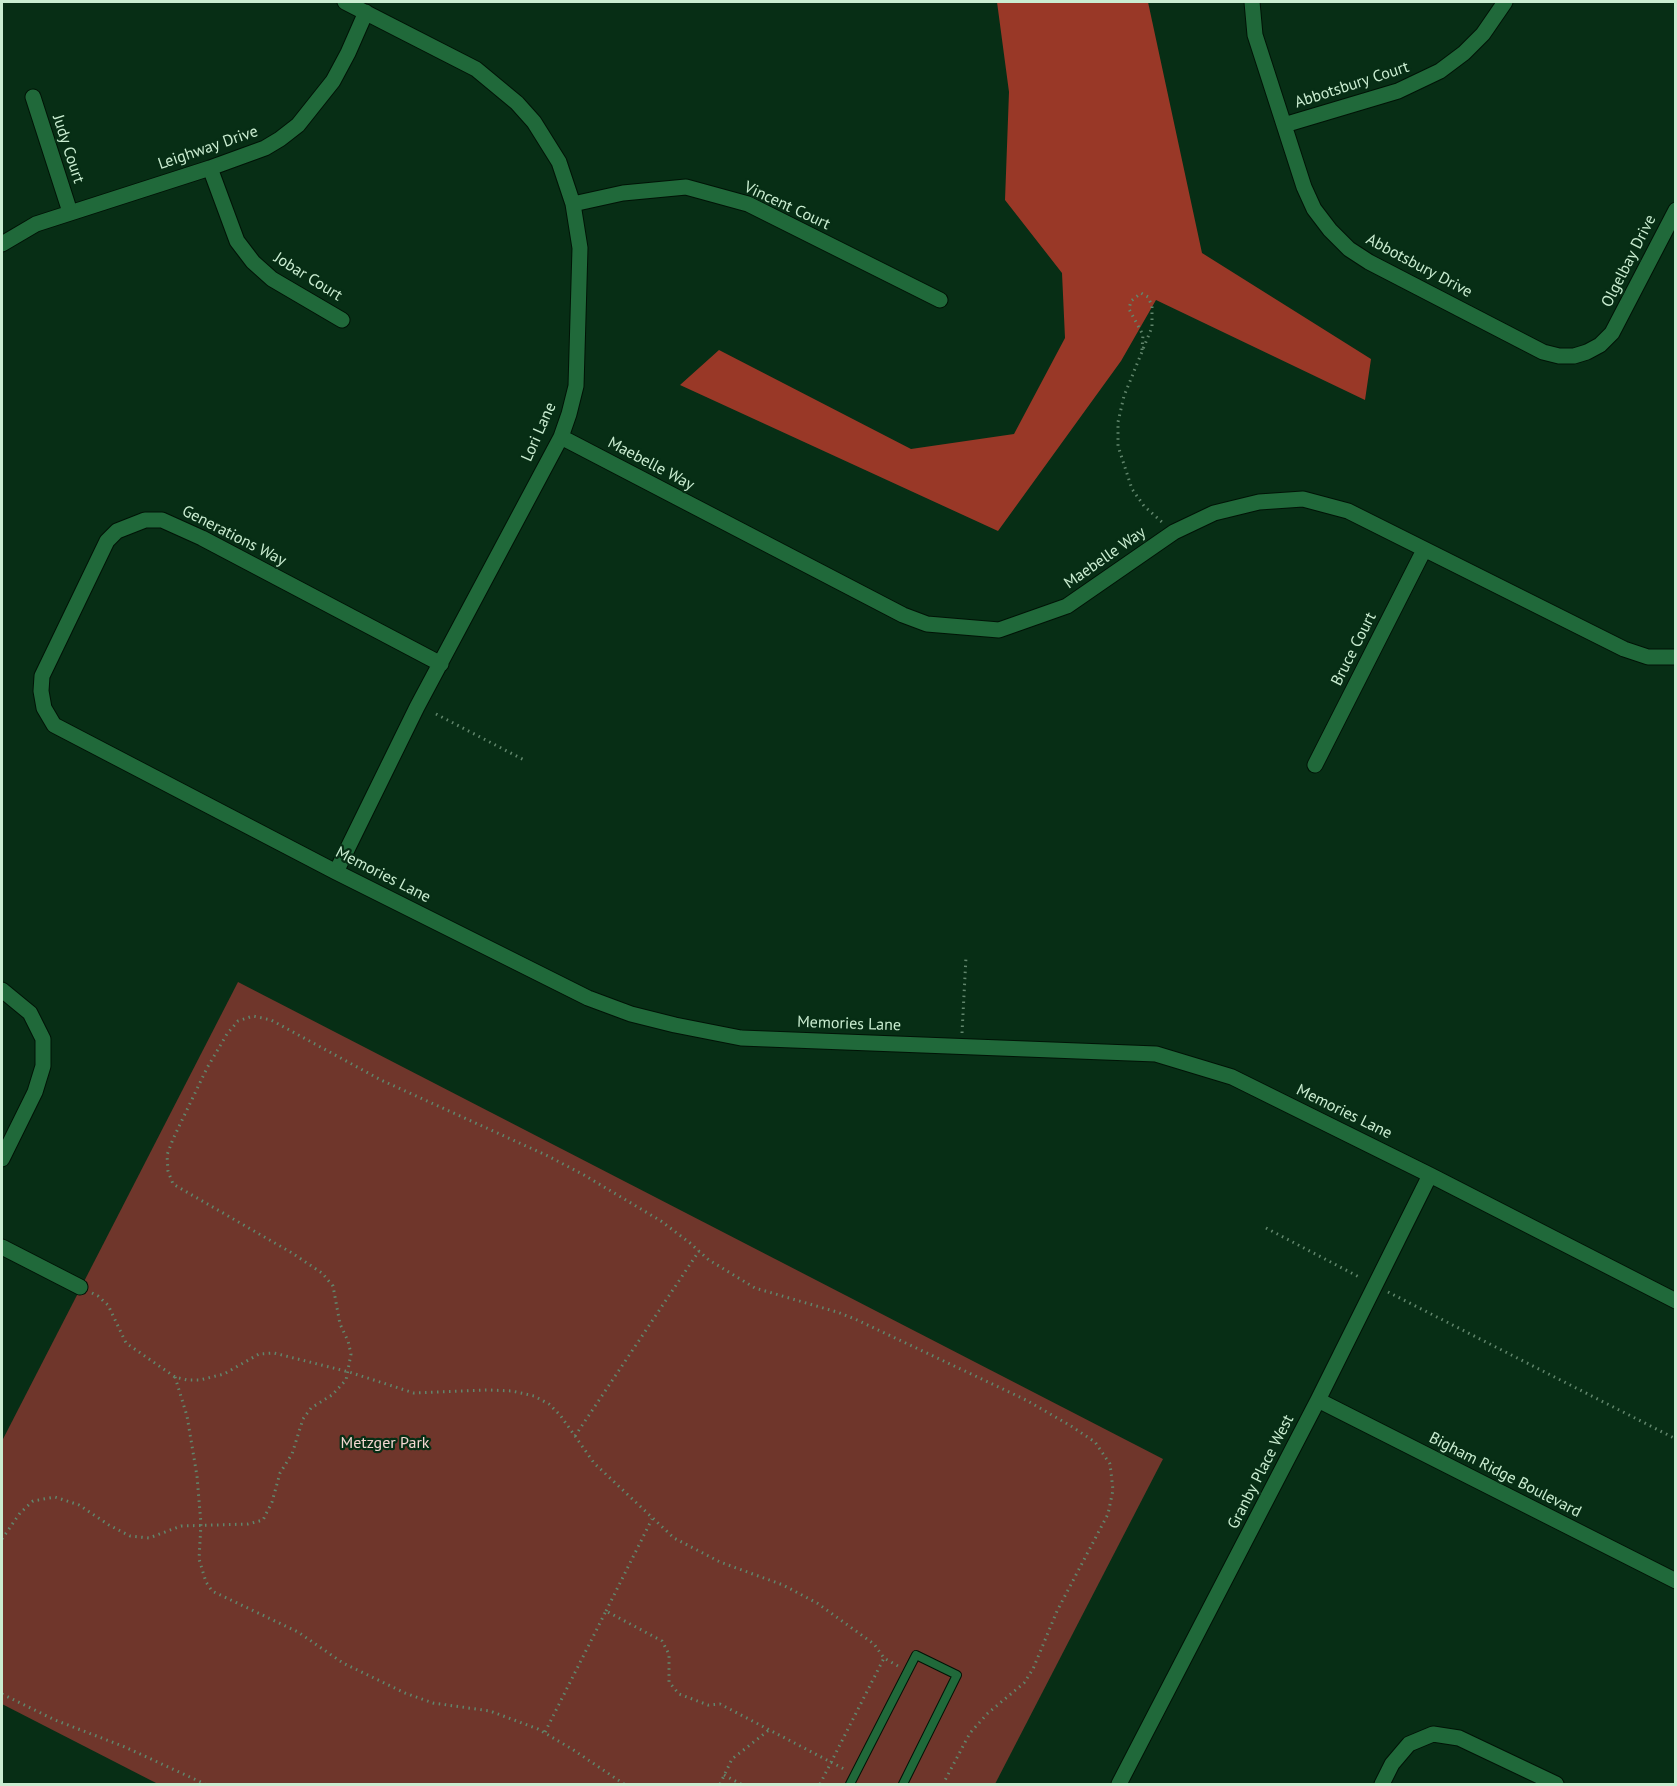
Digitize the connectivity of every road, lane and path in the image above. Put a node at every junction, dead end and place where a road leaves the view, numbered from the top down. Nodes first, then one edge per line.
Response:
1 (345, 2) edge
2 (1252, 2) edge
3 (1505, 2) edge
4 (366, 12) junction
5 (33, 97) dead end
6 (1284, 125) junction
7 (210, 168) junction
8 (573, 204) junction
9 (1676, 210) edge
10 (70, 212) junction
11 (2, 244) edge
12 (940, 300) dead end
13 (342, 320) dead end
14 (1615, 328) joint
15 (1142, 350) junction
16 (561, 437) junction
17 (1164, 524) dead end
18 (1424, 550) junction
19 (1676, 657) edge
20 (441, 664) junction
21 (44, 708) joint
22 (436, 714) dead end
23 (526, 761) dead end
24 (1315, 765) dead end
25 (336, 872) junction
26 (966, 957) dead end
27 (2, 990) edge
28 (962, 1024) dead end
29 (2, 1159) edge
30 (1430, 1175) junction
31 (1266, 1228) dead end
32 (2, 1247) edge
33 (699, 1251) junction
34 (1368, 1282) dead end
35 (80, 1287) joint
36 (1381, 1288) dead end
37 (1676, 1301) edge
38 (349, 1372) junction
39 (175, 1377) junction
40 (1318, 1400) junction
41 (575, 1436) junction
42 (1676, 1439) edge
43 (652, 1519) junction
44 (201, 1524) junction
45 (2, 1539) edge
46 (1676, 1581) edge
47 (606, 1611) junction
48 (884, 1658) junction
49 (908, 1671) junction
50 (2, 1694) edge
51 (769, 1730) junction
52 (545, 1733) junction
53 (831, 1762) junction
54 (724, 1775) junction
55 (855, 1775) junction
56 (205, 1785) edge
57 (624, 1785) edge
58 (720, 1785) edge
59 (741, 1785) edge
60 (820, 1785) edge
61 (850, 1785) edge
62 (903, 1785) edge
63 (943, 1785) edge
64 (1119, 1785) edge
65 (1382, 1785) edge
66 (1556, 1785) edge

1 - 4 street, Lori Lane
2 - 6 street, Abbotsbury Drive
3 - 6 street, Abbotsbury Court
4 - 7 street, Leighway Drive
4 - 8 street, Lori Lane
5 - 10 street, Judy Court
6 - 14 street, Abbotsbury Drive
7 - 10 street, Leighway Drive
7 - 13 street, Jobar Court
8 - 12 street, Vincent Court
8 - 16 street, Lori Lane
9 - 14 street, Olgelbay Drive
10 - 11 street, Leighway Drive
15 - 15 path
15 - 17 path
16 - 18 street, Maebelle Way
16 - 20 street, Lori Lane
18 - 19 street, Maebelle Way
18 - 24 street, Bruce Court
20 - 21 street, Generations Way
20 - 25 street, Lori Lane
21 - 25 street, Memories Lane
22 - 23 path
25 - 30 street, Memories Lane
26 - 28 path
27 - 29 street
30 - 37 street, Memories Lane
30 - 40 street, Granby Place West
31 - 34 path
32 - 35 street
33 - 38 path
33 - 41 path
33 - 63 path
35 - 39 path
36 - 42 path
38 - 39 path
38 - 41 path
38 - 44 path
39 - 44 path
40 - 46 street, Bigham Ridge Boulevard
40 - 64 street, Granby Place West
41 - 43 path
43 - 47 path
43 - 48 path
44 - 45 path
44 - 52 path
47 - 51 path
47 - 52 path
48 - 49 path
48 - 53 path
49 - 55 lane
49 - 62 lane
50 - 56 path
51 - 53 path
51 - 54 path
52 - 57 path
53 - 55 path
53 - 60 path
54 - 58 path
54 - 59 path
55 - 61 lane
65 - 66 street

